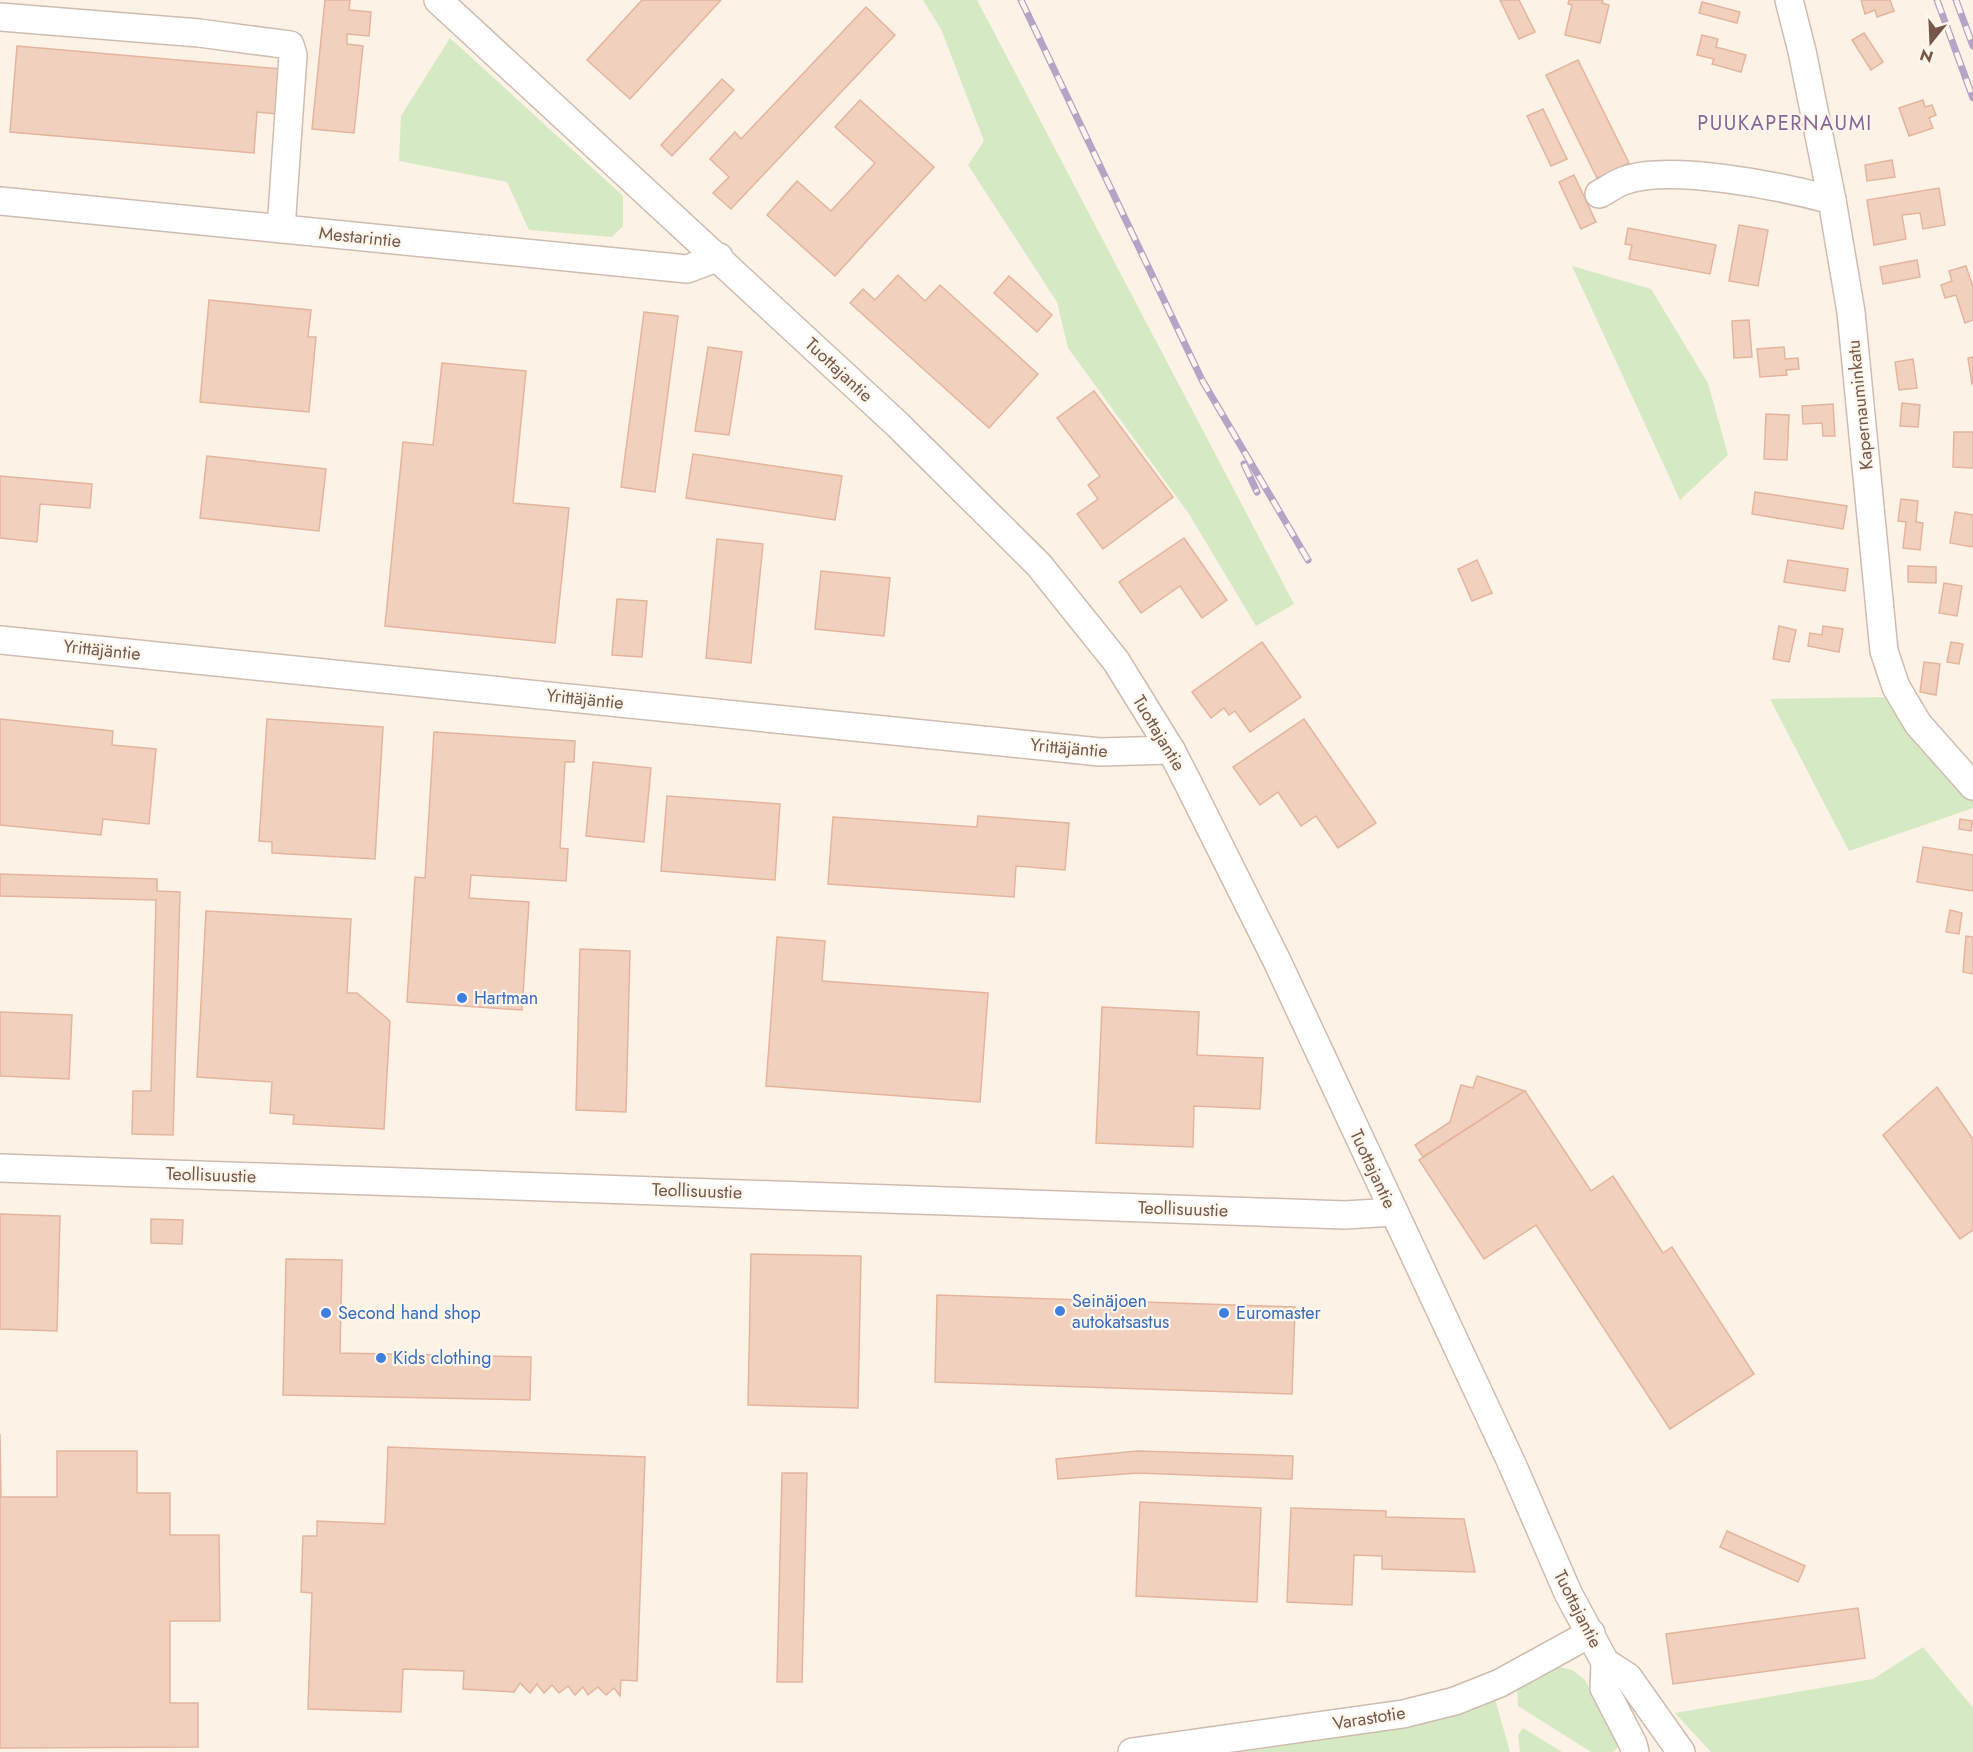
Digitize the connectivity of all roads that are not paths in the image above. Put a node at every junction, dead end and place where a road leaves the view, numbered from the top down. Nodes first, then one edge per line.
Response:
1 (438, 0) edge
2 (1789, 0) edge
3 (0, 17) edge
4 (1599, 194) dead end
5 (1833, 200) junction
6 (0, 201) edge
7 (280, 230) junction
8 (719, 258) junction
9 (0, 640) edge
10 (1171, 750) junction
11 (1973, 786) edge
12 (0, 1168) edge
13 (1394, 1212) junction
14 (1591, 1633) junction
15 (1605, 1662) junction
16 (1132, 1752) edge
17 (1635, 1752) edge
18 (1681, 1752) edge

1 - 8 street, Tuottajantie
2 - 5 street, Kapernauminkatu
3 - 7 street
4 - 5 street
5 - 11 street, Kapernauminkatu
6 - 7 street, Mestarintie
7 - 8 street, Mestarintie
8 - 10 street, Tuottajantie
9 - 10 street, Yrittäjäntie
10 - 13 street, Tuottajantie
12 - 13 street, Teollisuustie
13 - 14 street, Tuottajantie
14 - 15 street, Tuottajantie
14 - 16 street, Varastotie
15 - 17 street, Tuottajantie
15 - 18 street, Tuottajantie

